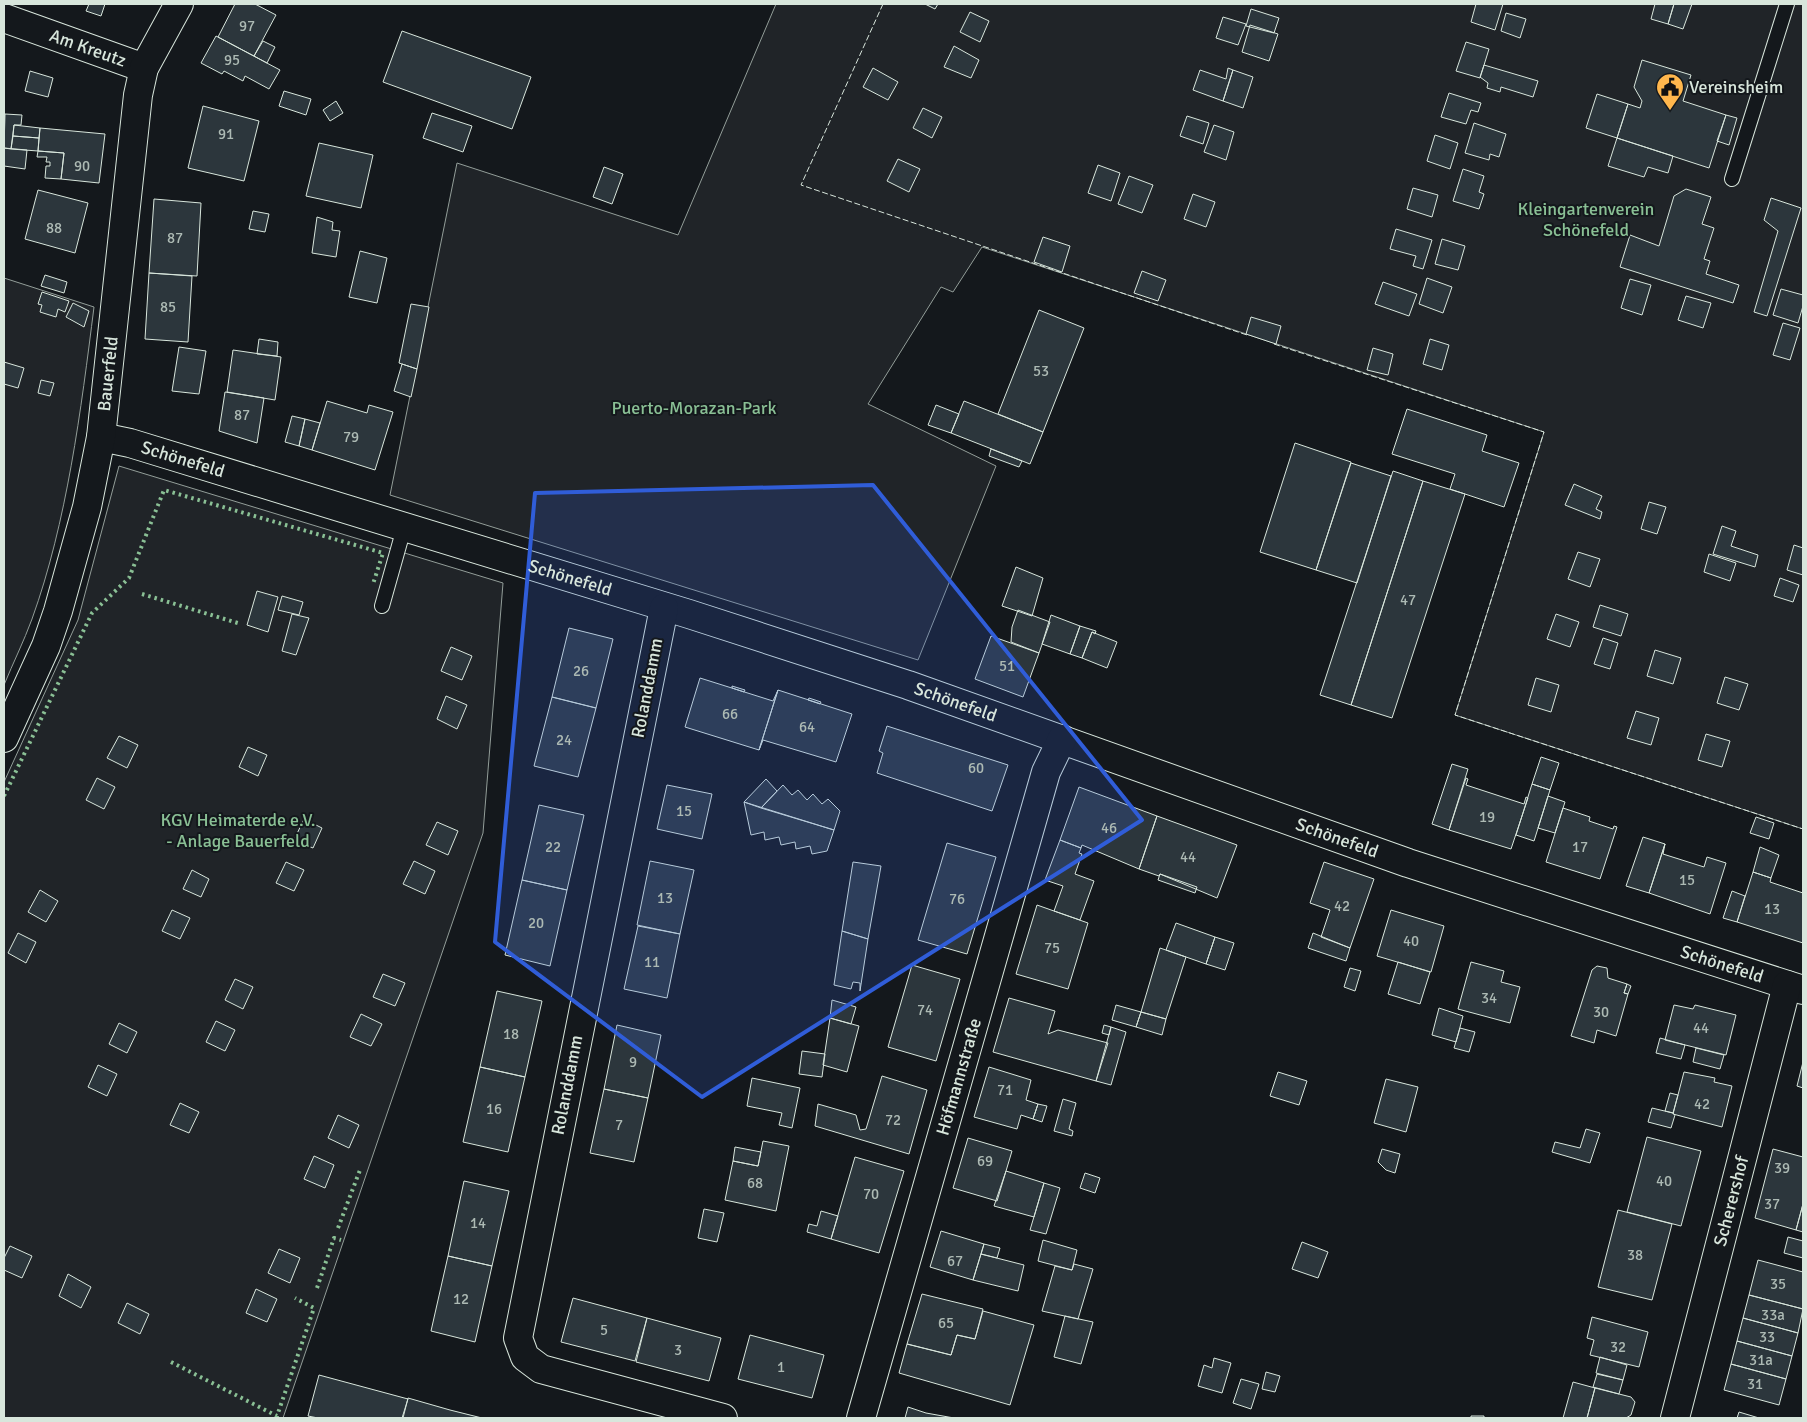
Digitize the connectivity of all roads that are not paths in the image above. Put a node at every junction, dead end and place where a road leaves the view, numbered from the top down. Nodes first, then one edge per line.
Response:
1 (179, 4) edge
2 (1787, 4) edge
3 (4, 18) edge
4 (144, 68) junction
5 (1732, 180) dead end
6 (101, 437) junction
7 (404, 528) junction
8 (382, 606) dead end
9 (664, 608) junction
10 (4, 738) edge
11 (1062, 738) junction
12 (1795, 988) edge
13 (723, 1418) edge
14 (861, 1418) edge
15 (1675, 1418) edge

1 - 4 street, Bauerfeld
2 - 5 lane
3 - 4 street, Am Kreutz
4 - 6 street, Bauerfeld
6 - 7 street, Schönefeld
6 - 10 street, Bauerfeld
7 - 8 lane
7 - 9 street, Schönefeld
9 - 11 street, Schönefeld
9 - 13 street, Rolanddamm
11 - 12 street, Schönefeld
11 - 14 street, Höfmannstraße
12 - 15 street, Scherershof

